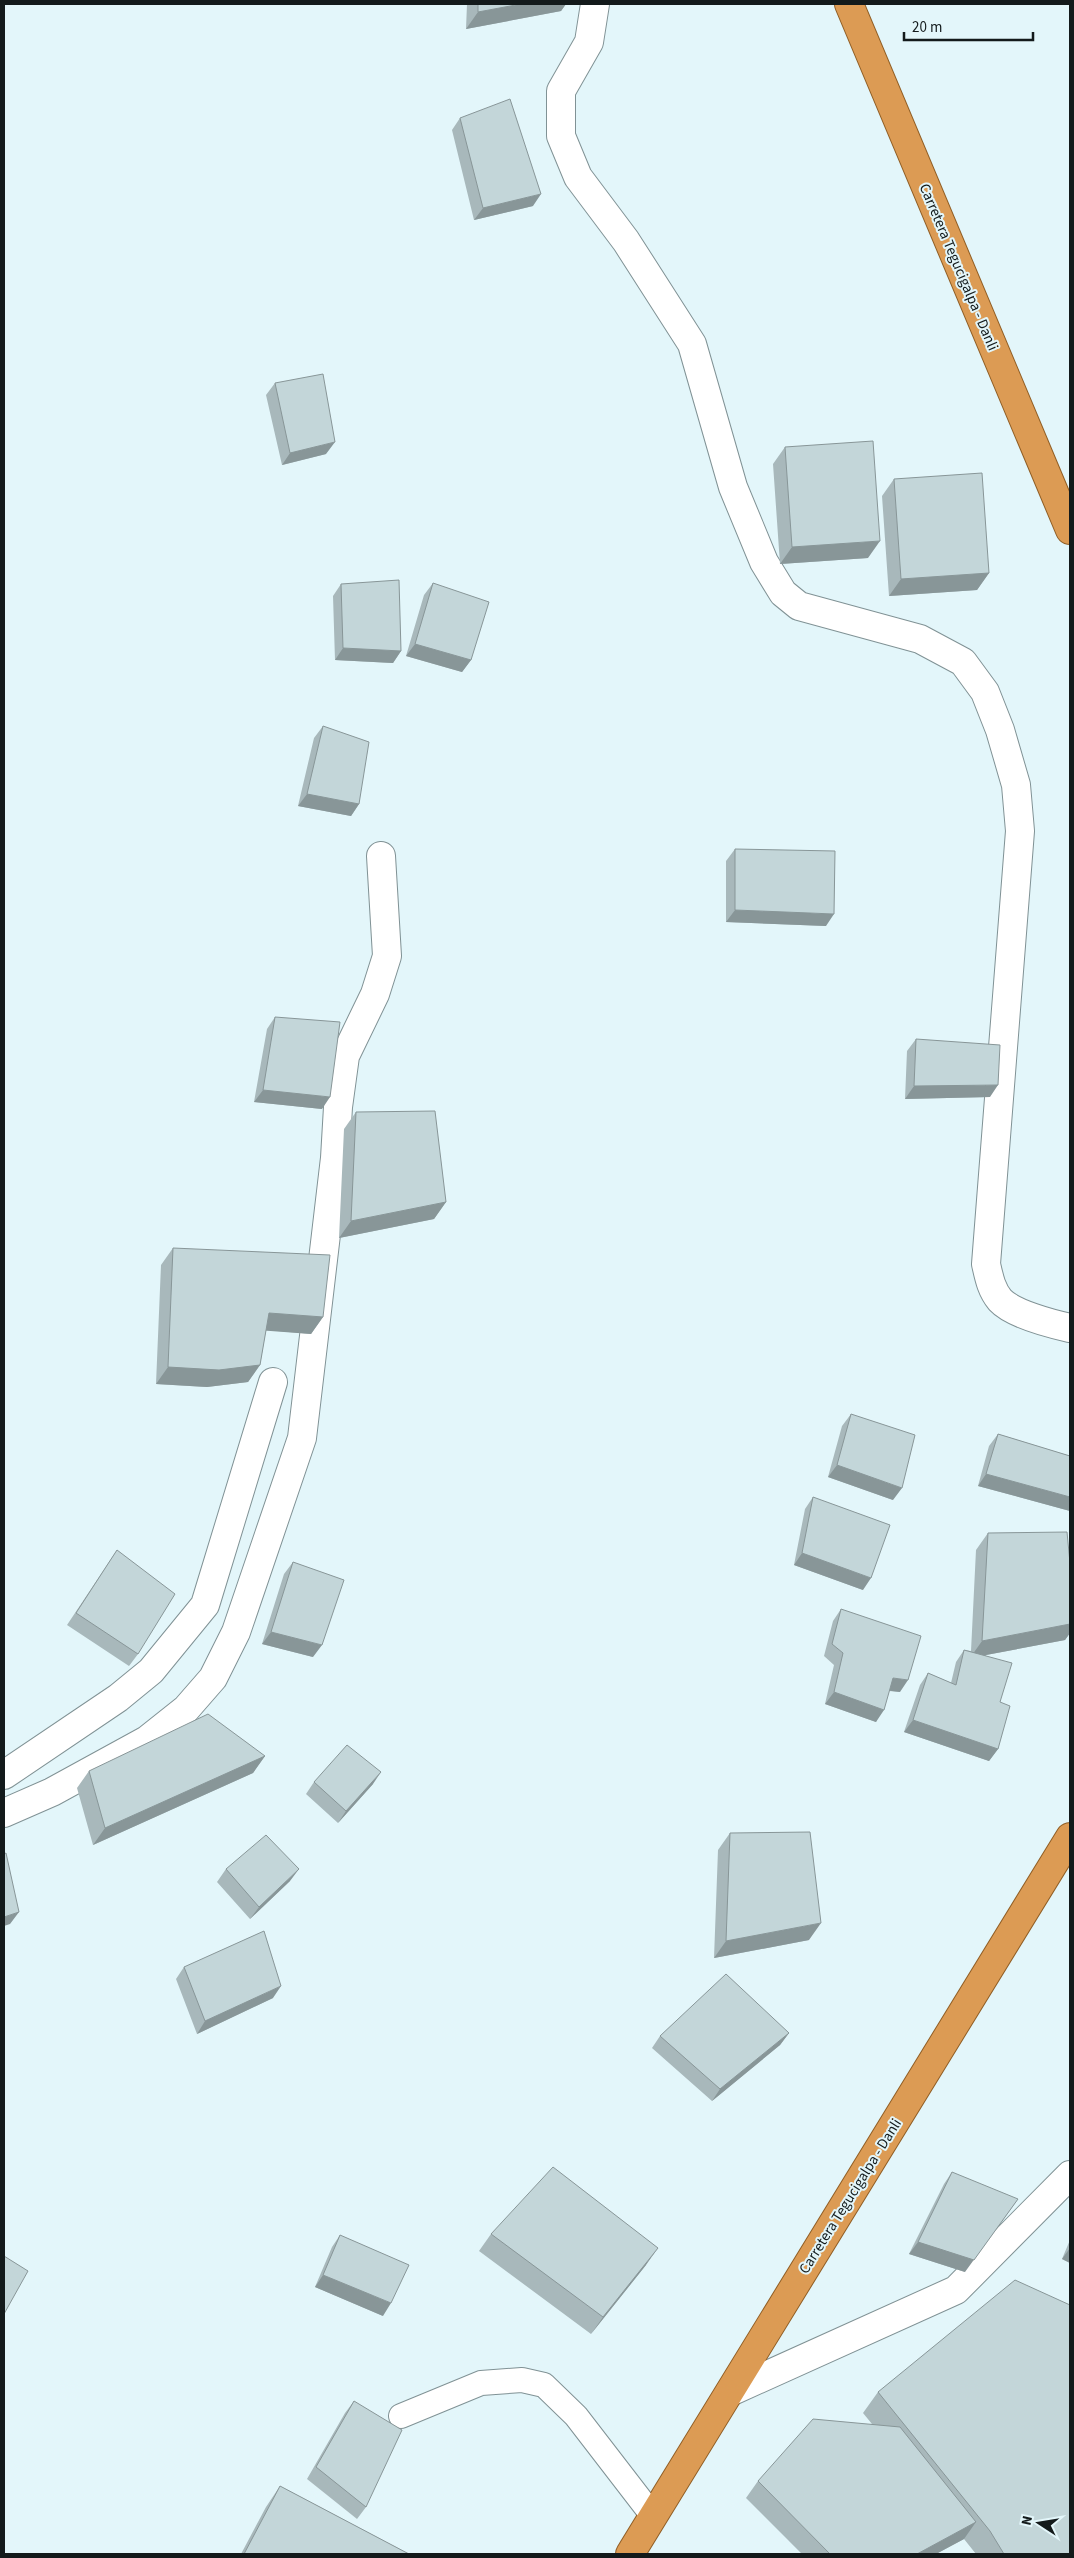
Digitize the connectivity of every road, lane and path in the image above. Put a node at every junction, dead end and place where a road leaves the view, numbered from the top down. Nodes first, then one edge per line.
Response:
1 (595, 4) edge
2 (849, 4) edge
3 (1070, 530) edge
4 (381, 856) dead end
5 (1070, 1328) edge
6 (273, 1382) dead end
7 (4, 1775) edge
8 (4, 1813) edge
9 (1070, 1837) edge
10 (1070, 2175) edge
11 (730, 2392) junction
12 (401, 2416) dead end
13 (653, 2516) junction
14 (630, 2554) edge

1 - 5 street
2 - 3 highway, Carretera Tegucigalpa - Danli
4 - 8 street
6 - 7 street
9 - 11 highway, Carretera Tegucigalpa - Danli
10 - 11 street
11 - 13 highway, Carretera Tegucigalpa - Danli
12 - 13 lane
13 - 14 highway, Carretera Tegucigalpa - Danli

